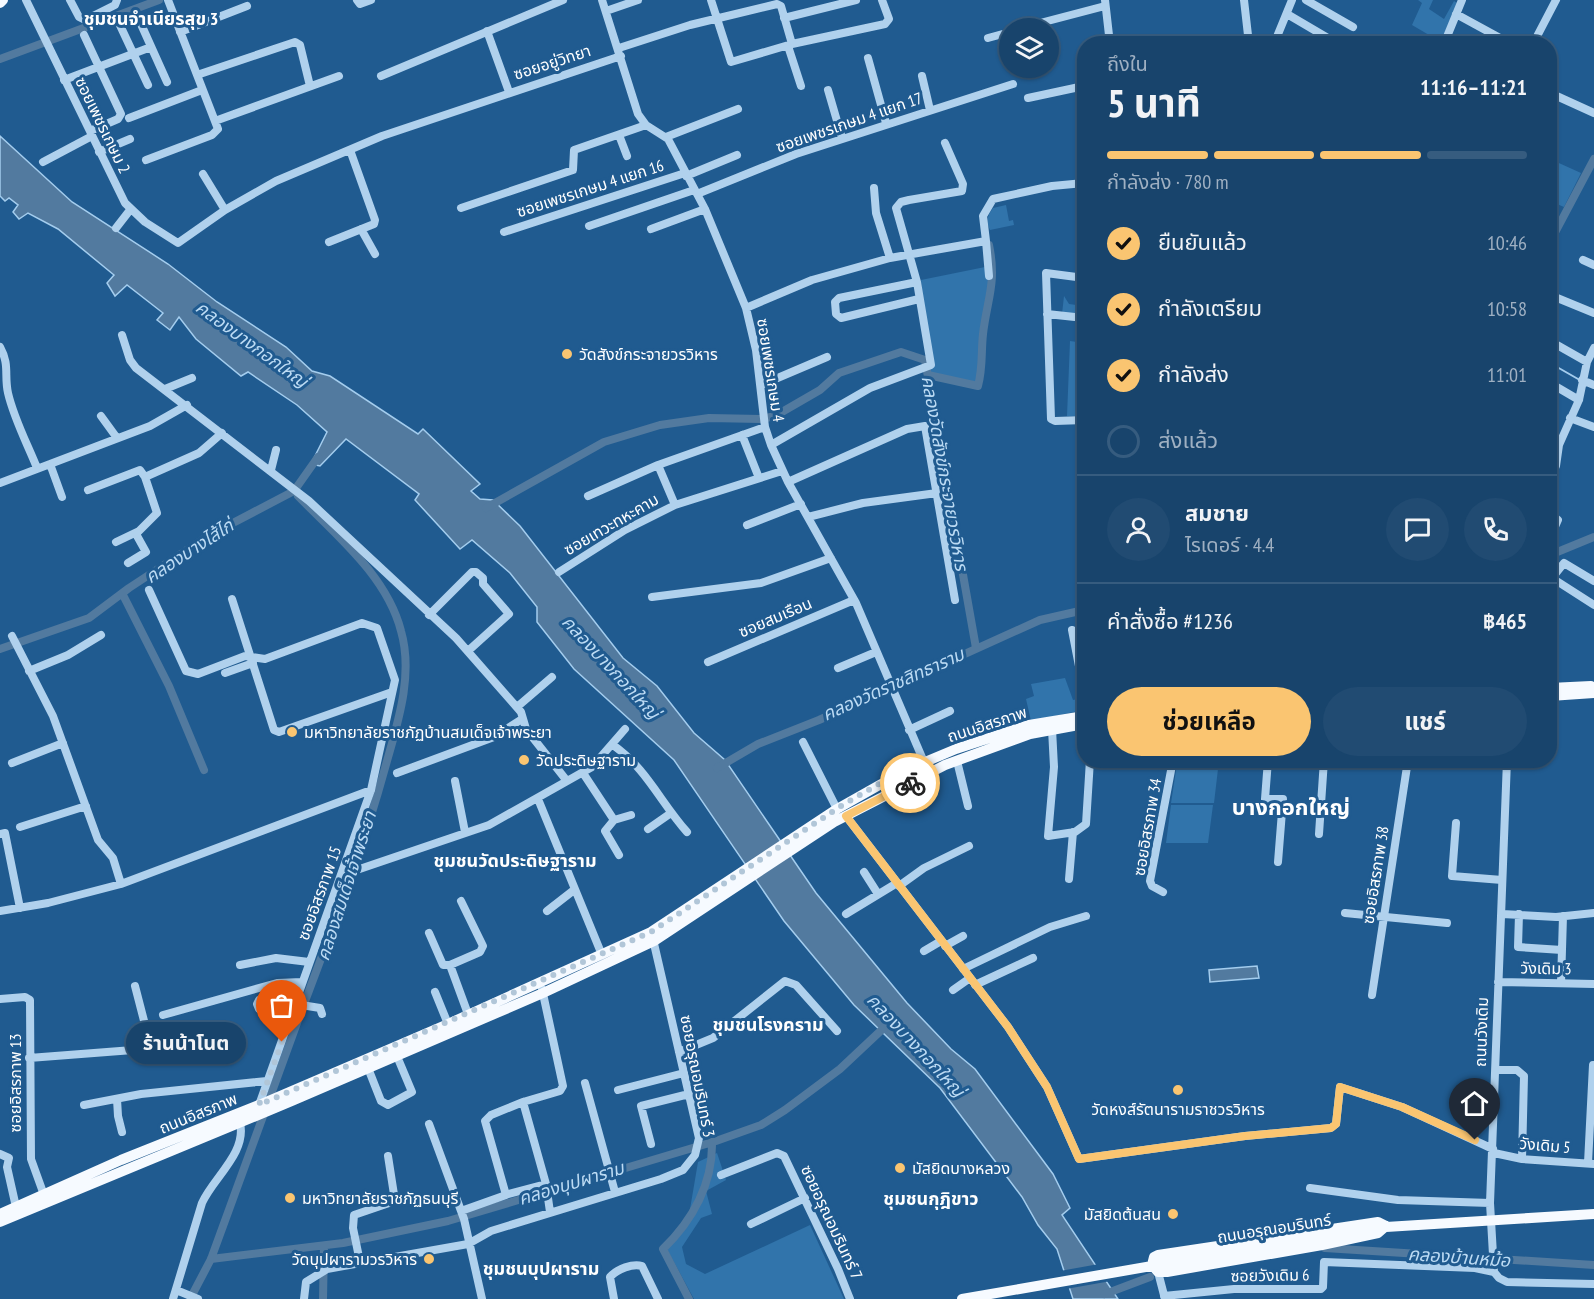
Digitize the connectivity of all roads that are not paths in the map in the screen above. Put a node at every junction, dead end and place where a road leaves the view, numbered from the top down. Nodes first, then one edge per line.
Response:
1 (26, 0) edge
2 (70, 0) edge
3 (117, 0) edge
4 (168, 0) edge
5 (562, 0) edge
6 (602, 0) edge
7 (638, 0) edge
8 (711, 0) edge
9 (856, 0) edge
10 (882, 0) edge
11 (1244, 0) edge
12 (1292, 0) edge
13 (1306, 0) edge
14 (1462, 0) edge
15 (1556, 0) edge
16 (1105, 3) edge
17 (754, 4) edge
18 (247, 6) dead end
19 (606, 11) junction
20 (136, 13) dead end
21 (1287, 14) junction
22 (1456, 14) junction
23 (717, 17) junction
24 (784, 18) junction
25 (1055, 18) edge
26 (118, 21) dead end
27 (1353, 27) dead end
28 (487, 31) junction
29 (180, 32) junction
30 (84, 35) dead end
31 (999, 35) edge
32 (1109, 36) edge
33 (1249, 36) edge
34 (1277, 36) edge
35 (1324, 36) edge
36 (1447, 36) edge
37 (1496, 36) edge
38 (1537, 36) edge
39 (988, 38) dead end
40 (790, 45) junction
41 (151, 47) junction
42 (134, 52) junction
43 (620, 52) junction
44 (868, 58) dead end
45 (99, 65) junction
46 (197, 75) junction
47 (339, 76) dead end
48 (381, 76) dead end
49 (922, 76) dead end
50 (64, 80) junction
51 (167, 82) dead end
52 (1013, 84) dead end
53 (148, 85) dead end
54 (310, 86) junction
55 (801, 86) dead end
56 (1077, 88) edge
57 (202, 90) junction
58 (828, 90) dead end
59 (508, 92) junction
60 (1557, 96) edge
61 (1028, 98) dead end
62 (738, 109) dead end
63 (930, 110) junction
64 (1594, 113) edge
65 (129, 118) dead end
66 (215, 121) junction
67 (886, 123) junction
68 (646, 125) junction
69 (91, 134) junction
70 (619, 135) junction
71 (666, 137) junction
72 (842, 138) junction
73 (130, 139) dead end
74 (945, 143) dead end
75 (350, 150) junction
76 (99, 152) junction
77 (737, 155) dead end
78 (627, 156) dead end
79 (146, 160) dead end
80 (43, 162) dead end
81 (202, 174) dead end
82 (685, 174) junction
83 (1077, 184) edge
84 (874, 188) dead end
85 (696, 192) junction
86 (461, 208) dead end
87 (705, 209) junction
88 (130, 210) junction
89 (225, 210) junction
90 (589, 226) dead end
91 (116, 228) dead end
92 (651, 229) dead end
93 (361, 230) junction
94 (504, 232) dead end
95 (329, 242) dead end
96 (986, 242) junction
97 (178, 243) joint
98 (375, 254) dead end
99 (909, 254) junction
100 (890, 258) junction
101 (1583, 260) dead end
102 (1594, 264) edge
103 (989, 276) dead end
104 (1077, 277) edge
105 (917, 282) junction
106 (1557, 298) edge
107 (919, 299) junction
108 (746, 308) junction
109 (1594, 313) edge
110 (1047, 314) junction
111 (1077, 317) edge
112 (122, 335) dead end
113 (1557, 345) edge
114 (0, 347) edge
115 (1594, 348) edge
116 (827, 357) dead end
117 (1587, 362) junction
118 (192, 378) dead end
119 (1582, 380) junction
120 (761, 385) junction
121 (1594, 385) edge
122 (1557, 387) edge
123 (165, 389) junction
124 (1579, 400) junction
125 (187, 405) junction
126 (101, 416) dead end
127 (1570, 418) junction
128 (1077, 420) edge
129 (765, 424) junction
130 (1594, 427) edge
131 (222, 433) junction
132 (742, 435) junction
133 (117, 438) junction
134 (771, 446) junction
135 (1557, 449) edge
136 (276, 450) dead end
137 (50, 464) junction
138 (658, 465) junction
139 (37, 468) junction
140 (271, 470) junction
141 (782, 471) junction
142 (145, 477) junction
143 (759, 478) junction
144 (788, 482) junction
145 (0, 483) edge
146 (88, 490) dead end
147 (937, 493) junction
148 (588, 496) dead end
149 (62, 497) dead end
150 (801, 504) junction
151 (675, 505) junction
152 (808, 517) junction
153 (747, 525) dead end
154 (136, 534) junction
155 (116, 542) dead end
156 (831, 558) junction
157 (128, 563) dead end
158 (559, 572) dead end
159 (1557, 572) edge
160 (1557, 581) edge
161 (1594, 581) edge
162 (149, 590) dead end
163 (652, 597) dead end
164 (232, 599) dead end
165 (854, 600) junction
166 (955, 600) dead end
167 (1594, 606) edge
168 (429, 615) junction
169 (1071, 630) dead end
170 (100, 635) dead end
171 (15, 641) dead end
172 (468, 651) junction
173 (876, 652) junction
174 (1077, 659) edge
175 (253, 660) junction
176 (708, 662) dead end
177 (838, 668) dead end
178 (29, 670) junction
179 (225, 673) dead end
180 (552, 677) dead end
181 (1594, 686) edge
182 (1557, 688) edge
183 (392, 692) junction
184 (1594, 693) edge
185 (1557, 696) edge
186 (517, 707) junction
187 (950, 711) dead end
188 (1077, 717) edge
189 (522, 719) junction
190 (1077, 725) edge
191 (625, 729) dead end
192 (1052, 729) junction
193 (909, 730) junction
194 (803, 742) dead end
195 (63, 743) junction
196 (613, 745) junction
197 (957, 761) junction
198 (924, 762) junction
199 (12, 764) dead end
200 (1090, 768) edge
201 (1171, 768) edge
202 (1267, 768) edge
203 (1323, 768) edge
204 (1407, 768) edge
205 (1506, 768) edge
206 (397, 773) dead end
207 (583, 773) junction
208 (928, 774) junction
209 (455, 781) dead end
210 (567, 782) junction
211 (371, 790) junction
212 (538, 799) junction
213 (86, 806) junction
214 (968, 806) dead end
215 (671, 813) junction
216 (631, 815) dead end
217 (837, 815) junction
218 (614, 819) junction
219 (1456, 823) dead end
220 (20, 827) dead end
221 (648, 829) dead end
222 (465, 832) junction
223 (687, 832) dead end
224 (1073, 832) junction
225 (0, 834) edge
226 (1319, 834) dead end
227 (969, 846) dead end
228 (619, 855) dead end
229 (1278, 862) dead end
230 (864, 873) dead end
231 (349, 874) junction
232 (1069, 879) dead end
233 (1502, 880) junction
234 (121, 884) junction
235 (898, 884) junction
236 (574, 890) junction
237 (1163, 892) dead end
238 (878, 894) junction
239 (461, 901) dead end
240 (20, 908) junction
241 (0, 911) edge
242 (547, 911) dead end
243 (1344, 913) dead end
244 (1594, 913) edge
245 (846, 914) dead end
246 (1502, 914) junction
247 (1519, 914) junction
248 (1086, 916) dead end
249 (1384, 916) junction
250 (1563, 916) junction
251 (1447, 923) dead end
252 (429, 933) dead end
253 (652, 936) junction
254 (963, 936) dead end
255 (943, 943) junction
256 (1562, 950) junction
257 (924, 951) dead end
258 (602, 955) junction
259 (1033, 958) dead end
260 (309, 962) junction
261 (240, 965) dead end
262 (450, 965) junction
263 (963, 969) junction
264 (973, 981) junction
265 (302, 982) junction
266 (1498, 982) junction
267 (1560, 983) junction
268 (1594, 984) edge
269 (135, 986) dead end
270 (542, 988) junction
271 (953, 990) dead end
272 (435, 992) dead end
273 (1372, 995) dead end
274 (0, 999) edge
275 (263, 999) dead end
276 (300, 1005) junction
277 (322, 1014) dead end
278 (468, 1014) junction
279 (164, 1015) dead end
280 (289, 1022) junction
281 (448, 1023) junction
282 (837, 1031) dead end
283 (679, 1052) junction
284 (29, 1058) junction
285 (399, 1060) dead end
286 (1593, 1065) edge
287 (368, 1068) junction
288 (1495, 1070) junction
289 (684, 1073) junction
290 (267, 1081) junction
291 (585, 1083) dead end
292 (618, 1090) dead end
293 (689, 1094) junction
294 (1593, 1096) edge
295 (117, 1099) junction
296 (524, 1102) junction
297 (84, 1105) dead end
298 (267, 1105) junction
299 (240, 1124) junction
300 (429, 1124) dead end
301 (122, 1132) dead end
302 (651, 1144) dead end
303 (1494, 1151) junction
304 (0, 1154) edge
305 (387, 1156) dead end
306 (1522, 1159) junction
307 (1591, 1164) edge
308 (721, 1175) dead end
309 (546, 1184) junction
310 (1310, 1188) dead end
311 (615, 1192) junction
312 (44, 1195) junction
313 (505, 1195) junction
314 (805, 1198) junction
315 (1490, 1203) junction
316 (16, 1207) junction
317 (550, 1212) junction
318 (0, 1214) edge
319 (1594, 1214) edge
320 (462, 1215) junction
321 (1491, 1220) junction
322 (0, 1222) edge
323 (751, 1224) dead end
324 (1386, 1226) junction
325 (469, 1243) junction
326 (360, 1262) junction
327 (1493, 1268) junction
328 (1158, 1272) junction
329 (1594, 1284) edge
330 (180, 1291) junction
331 (1165, 1298) edge
332 (173, 1299) edge
333 (198, 1299) edge
334 (304, 1299) edge
335 (482, 1299) edge
336 (614, 1299) edge
337 (658, 1299) edge
338 (850, 1299) edge
339 (962, 1299) edge

1 - 50 street, ซอยเพชรเกษม 2
2 - 3 street
4 - 29 street
5 - 28 street
6 - 19 street
7 - 19 street
8 - 23 street
9 - 24 street
10 - 40 street
11 - 33 street
12 - 21 street
13 - 27 street
14 - 22 street
15 - 38 street
16 - 25 street
16 - 32 street
17 - 23 street, ซอยอยู่วิทยา
17 - 24 street, ซอยอยู่วิทยา
18 - 29 street
19 - 43 street
20 - 41 street
21 - 34 street
21 - 35 street
22 - 36 street
22 - 37 street
23 - 40 street
23 - 43 street, ซอยอยู่วิทยา
24 - 40 street
26 - 42 street
28 - 48 street
28 - 59 street
29 - 46 street
30 - 45 street
31 - 39 street
40 - 55 street
41 - 42 street
41 - 51 street
42 - 45 street
42 - 53 street
43 - 59 street, ซอยอยู่วิทยา
43 - 68 street
44 - 67 street
45 - 50 street
45 - 69 street
46 - 54 street
46 - 57 street
47 - 54 street
49 - 63 street
50 - 69 street, ซอยเพชรเกษม 2
52 - 63 street, ซอยเพชรเกษม 4 แยก 17
54 - 66 street
56 - 61 street
57 - 65 street
57 - 66 street
58 - 72 street
59 - 75 street, ซอยอยู่วิทยา
60 - 64 street
62 - 71 street
63 - 67 street, ซอยเพชรเกษม 4 แยก 17
66 - 79 street
67 - 72 street, ซอยเพชรเกษม 4 แยก 17
68 - 70 street
68 - 71 street
69 - 76 street, ซอยเพชรเกษม 2
69 - 80 street
70 - 78 street
70 - 86 street
71 - 82 street, ซอยเพชรเกษม 4
72 - 85 street, ซอยเพชรเกษม 4 แยก 17
73 - 76 street
74 - 99 street
75 - 89 street, ซอยอยู่วิทยา
75 - 93 street
76 - 88 street, ซอยเพชรเกษม 2
77 - 82 street, ซอยเพชรเกษม 4 แยก 16
81 - 89 street
82 - 85 street, ซอยเพชรเกษม 4
82 - 94 street, ซอยเพชรเกษม 4 แยก 16
83 - 96 street
84 - 100 street
85 - 87 street, ซอยเพชรเกษม 4
85 - 90 street, ซอยเพชรเกษม 4 แยก 17
87 - 92 street
87 - 108 street, ซอยเพชรเกษม 4
88 - 91 street
88 - 97 street, ซอยเพชรเกษม 2
89 - 97 street, ซอยอยู่วิทยา
93 - 95 street
93 - 98 street
96 - 99 street
96 - 103 street
99 - 100 street
99 - 105 street
100 - 108 street
101 - 102 street
104 - 110 street
105 - 107 street
105 - 107 street
106 - 109 street
107 - 134 street
108 - 120 street, ซอยเพชรเกษม 4
110 - 111 street
110 - 128 street
112 - 123 street
113 - 117 street
114 - 139 street
115 - 117 street
116 - 120 street
117 - 119 street
118 - 123 street
119 - 121 street
119 - 124 street
120 - 129 street, ซอยเพชรเกษม 4
122 - 124 street
123 - 125 street
124 - 127 street
125 - 131 street
125 - 133 street
126 - 133 street
127 - 130 street
127 - 135 street
129 - 132 street, ซอยเทวะทหะคาม
129 - 134 street, ซอยเพชรเกษม 4
131 - 140 street
131 - 142 street
132 - 138 street, ซอยเทวะทหะคาม
132 - 143 street
133 - 137 street
134 - 141 street, ซอยเพชรเกษม 4
136 - 140 street
137 - 139 street
137 - 149 street
138 - 148 street, ซอยเทวะทหะคาม
138 - 151 street
139 - 145 street
140 - 168 street
141 - 143 street, ซอยเทวะทหะคาม
141 - 144 street, ซอยเพชรเกษม 4
142 - 146 street
142 - 154 street
143 - 151 street, ซอยเทวะทหะคาม
144 - 147 street
144 - 150 street, ซอยเพชรเกษม 4
147 - 152 street
147 - 166 street
150 - 152 street, ซอยเพชรเกษม 4
150 - 153 street
151 - 158 street, ซอยเทวะทหะคาม
152 - 156 street, ซอยเพชรเกษม 4
154 - 155 street
154 - 157 street
156 - 163 street
156 - 165 street, ซอยเพชรเกษม 4
159 - 161 street
160 - 167 street
162 - 175 street
164 - 175 street
165 - 173 street, ซอยเพชรเกษม 4
165 - 176 street, ซอยสมเรือน
168 - 172 street
168 - 172 street
169 - 174 street
170 - 178 street
171 - 178 street
172 - 186 street
173 - 177 street
173 - 193 street, ซอยเพชรเกษม 4
175 - 179 street
175 - 183 street
175 - 183 street, ซอยอิสรภาพ 15
178 - 195 street
180 - 186 street
181 - 182 main road
183 - 211 street, ซอยอิสรภาพ 15
184 - 185 main road
186 - 189 street
187 - 193 street
188 - 198 main road, ถนนอิสรภาพ
189 - 206 street
189 - 210 street
190 - 192 main road
191 - 196 street
192 - 197 main road
192 - 224 street
193 - 198 street, ซอยเพชรเกษม 4
194 - 217 street
195 - 199 street
195 - 213 street
196 - 207 street
196 - 215 street
197 - 208 main road
197 - 214 street
198 - 208 main road
198 - 217 main road, ถนนอิสรภาพ
200 - 224 street
201 - 237 street, ซอยอิสรภาพ 34
202 - 229 street
203 - 226 street
204 - 249 street, ซอยอิสรภาพ 38
205 - 233 street, ถนนวังเดิม
207 - 210 street
207 - 218 street
208 - 217 main road
209 - 222 street
210 - 212 street
211 - 231 street, ซอยอิสรภาพ 15
211 - 234 street
212 - 222 street
212 - 236 street
213 - 220 street
213 - 234 street
215 - 221 street
215 - 223 street
216 - 218 street
217 - 235 street
217 - 253 main road, ถนนอิสรภาพ
218 - 228 street
219 - 233 street
222 - 231 street
224 - 232 street
225 - 240 street
227 - 235 street
230 - 238 street
231 - 260 street, ซอยอิสรภาพ 15
233 - 246 street, ถนนวังเดิม
234 - 240 street
235 - 238 street
235 - 255 street
236 - 242 street
236 - 258 street
238 - 245 street
239 - 262 street
240 - 241 street
243 - 249 street
244 - 250 street
246 - 247 street
246 - 266 street, ถนนวังเดิม
247 - 250 street
247 - 256 street
248 - 263 street
249 - 251 street
249 - 273 street, ซอยอิสรภาพ 38
250 - 256 street
252 - 262 street
253 - 258 main road, ถนนอิสรภาพ
253 - 270 main road
253 - 283 street, ซอยอรุณอมรินทร์ 3
254 - 255 street
255 - 257 street
255 - 263 street
256 - 267 street
258 - 270 main road, ถนนอิสรภาพ
259 - 264 street
260 - 261 street
260 - 265 street, ซอยอิสรภาพ 15
262 - 278 street
263 - 264 street
264 - 271 street
264 - 303 street, วังเดิม 5
265 - 276 street, ซอยอิสรภาพ 15
265 - 279 street
266 - 267 street, วังเดิม 3
266 - 288 street, ถนนวังเดิม
267 - 268 street, วังเดิม 3
269 - 284 street
270 - 278 main road, ถนนอิสรภาพ
270 - 287 main road
270 - 296 street
272 - 281 street
274 - 284 street, ซอยอิสรภาพ 13
275 - 280 street
276 - 277 street
276 - 280 street, ซอยอิสรภาพ 15
278 - 281 main road, ถนนอิสรภาพ
280 - 290 street, ซอยอิสรภาพ 15
281 - 298 main road, ถนนอิสรภาพ
282 - 283 street
283 - 289 street, ซอยอรุณอมรินทร์ 3
284 - 312 street, ซอยอิสรภาพ 13
285 - 287 street
286 - 294 street
287 - 298 main road
288 - 303 street, ถนนวังเดิม
288 - 306 street
289 - 292 street
289 - 293 street, ซอยอรุณอมรินทร์ 3
290 - 295 street
290 - 298 street, ซอยอิสรภาพ 15
291 - 311 street
293 - 302 street
293 - 311 street, ซอยอรุณอมรินทร์ 3
294 - 307 street
295 - 297 street
295 - 301 street
296 - 309 street
296 - 313 street
298 - 299 main road
298 - 312 main road, ถนนอิสรภาพ
299 - 322 main road
299 - 330 street
300 - 320 street
303 - 306 street, วังเดิม 5
303 - 315 street, ถนนวังเดิม
304 - 316 street
305 - 326 street
306 - 307 street, วังเดิม 5
308 - 314 street, ซอยอรุณอมรินทร์ 7
309 - 313 street
309 - 317 street
310 - 315 street
311 - 317 street, ซอยอรุณอมรินทร์ 3
312 - 316 main road, ถนนอิสรภาพ
313 - 320 street
314 - 323 street
314 - 338 street, ซอยอรุณอมรินทร์ 7
315 - 321 street, ถนนวังเดิม
316 - 318 main road, ถนนอิสรภาพ
317 - 325 street, ซอยอรุณอมรินทร์ 3
319 - 321 main road, ถนนอรุณอมรินทร์
320 - 325 street
321 - 324 main road, ถนนอรุณอมรินทร์
321 - 327 street, ถนนวังเดิม
324 - 328 main road
324 - 328 main road
324 - 339 main road, ถนนอรุณอมรินทร์
325 - 326 street, ซอยอรุณอมรินทร์ 3
325 - 335 street
326 - 334 street, ซอยอรุณอมรินทร์ 3
327 - 329 street
327 - 331 street, ซอยวังเดิม 6
328 - 331 street
330 - 332 street
330 - 333 street
336 - 337 street

